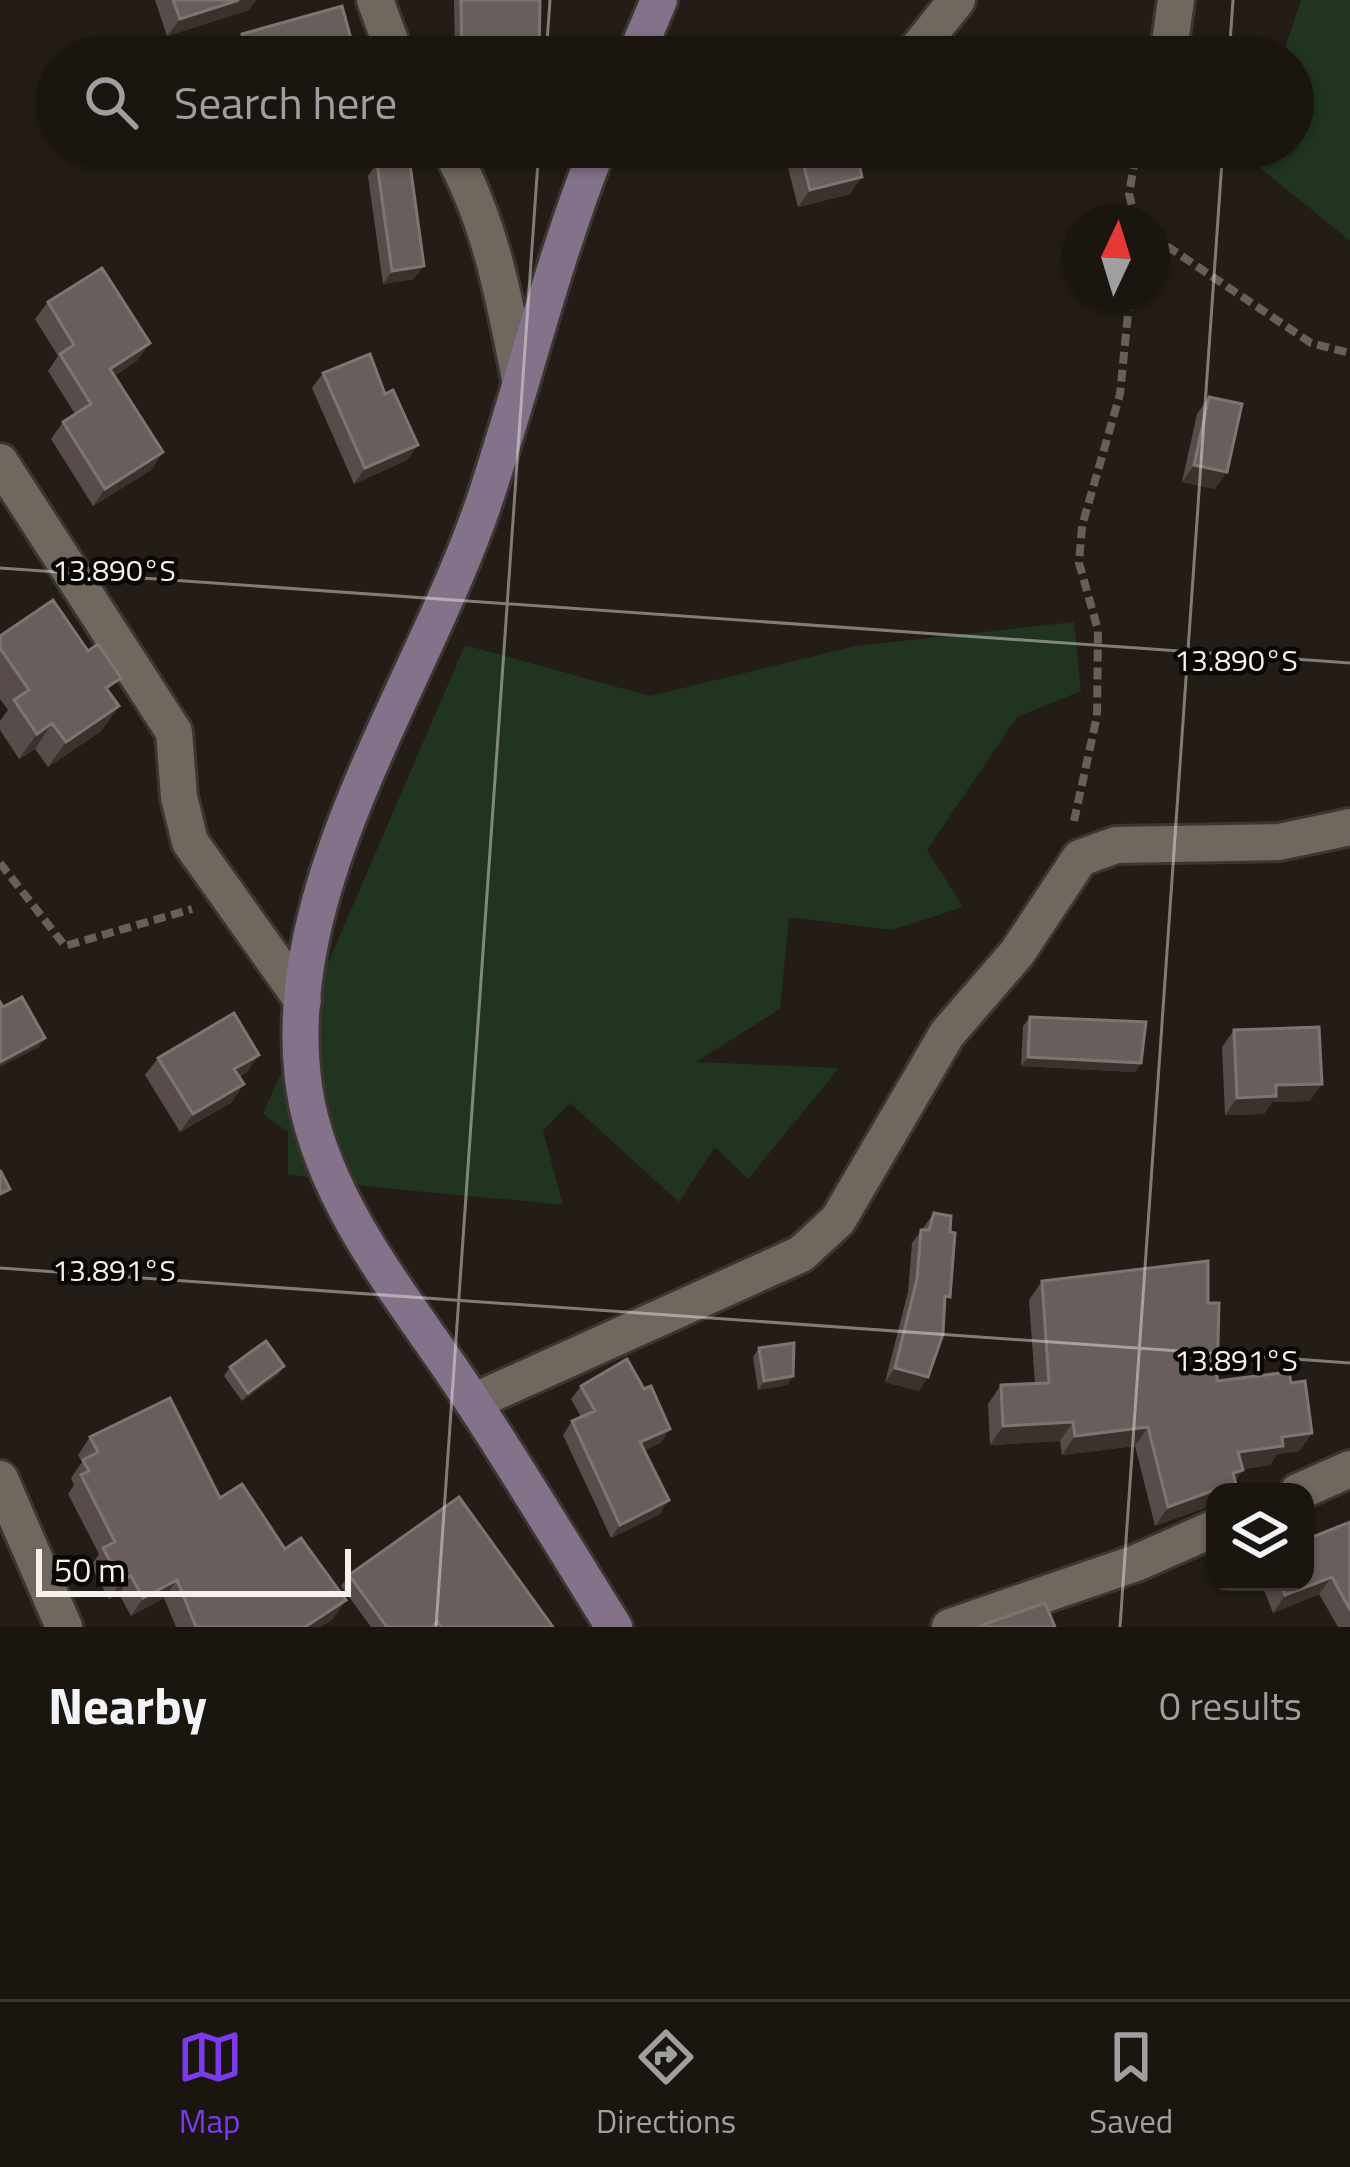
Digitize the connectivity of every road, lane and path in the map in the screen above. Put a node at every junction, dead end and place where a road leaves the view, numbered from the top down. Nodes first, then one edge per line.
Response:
1 (375, 0) edge
2 (659, 0) edge
3 (957, 0) edge
4 (1176, 0) edge
5 (389, 36) edge
6 (644, 36) edge
7 (927, 36) edge
8 (1171, 36) edge
9 (461, 168) edge
10 (590, 168) edge
11 (1134, 168) edge
12 (1132, 204) edge
13 (1170, 248) edge
14 (1128, 312) edge
15 (1350, 353) edge
16 (520, 379) junction
17 (0, 462) edge
18 (1350, 827) edge
19 (1080, 858) junction
20 (0, 862) edge
21 (228, 896) junction
22 (303, 1001) junction
23 (473, 1402) junction
24 (1350, 1469) edge
25 (0, 1480) edge
26 (1314, 1485) edge
27 (1206, 1532) edge
28 (64, 1627) edge
29 (614, 1627) edge
30 (950, 1627) edge

1 - 5 street
2 - 6 street
3 - 7 street
4 - 8 street
9 - 16 street
10 - 16 street
11 - 12 path
13 - 15 path
14 - 19 path
16 - 22 street
17 - 21 street
18 - 19 street
19 - 23 street
20 - 21 path
21 - 22 street
22 - 23 street
23 - 29 street
24 - 26 street
25 - 28 street
27 - 30 street

